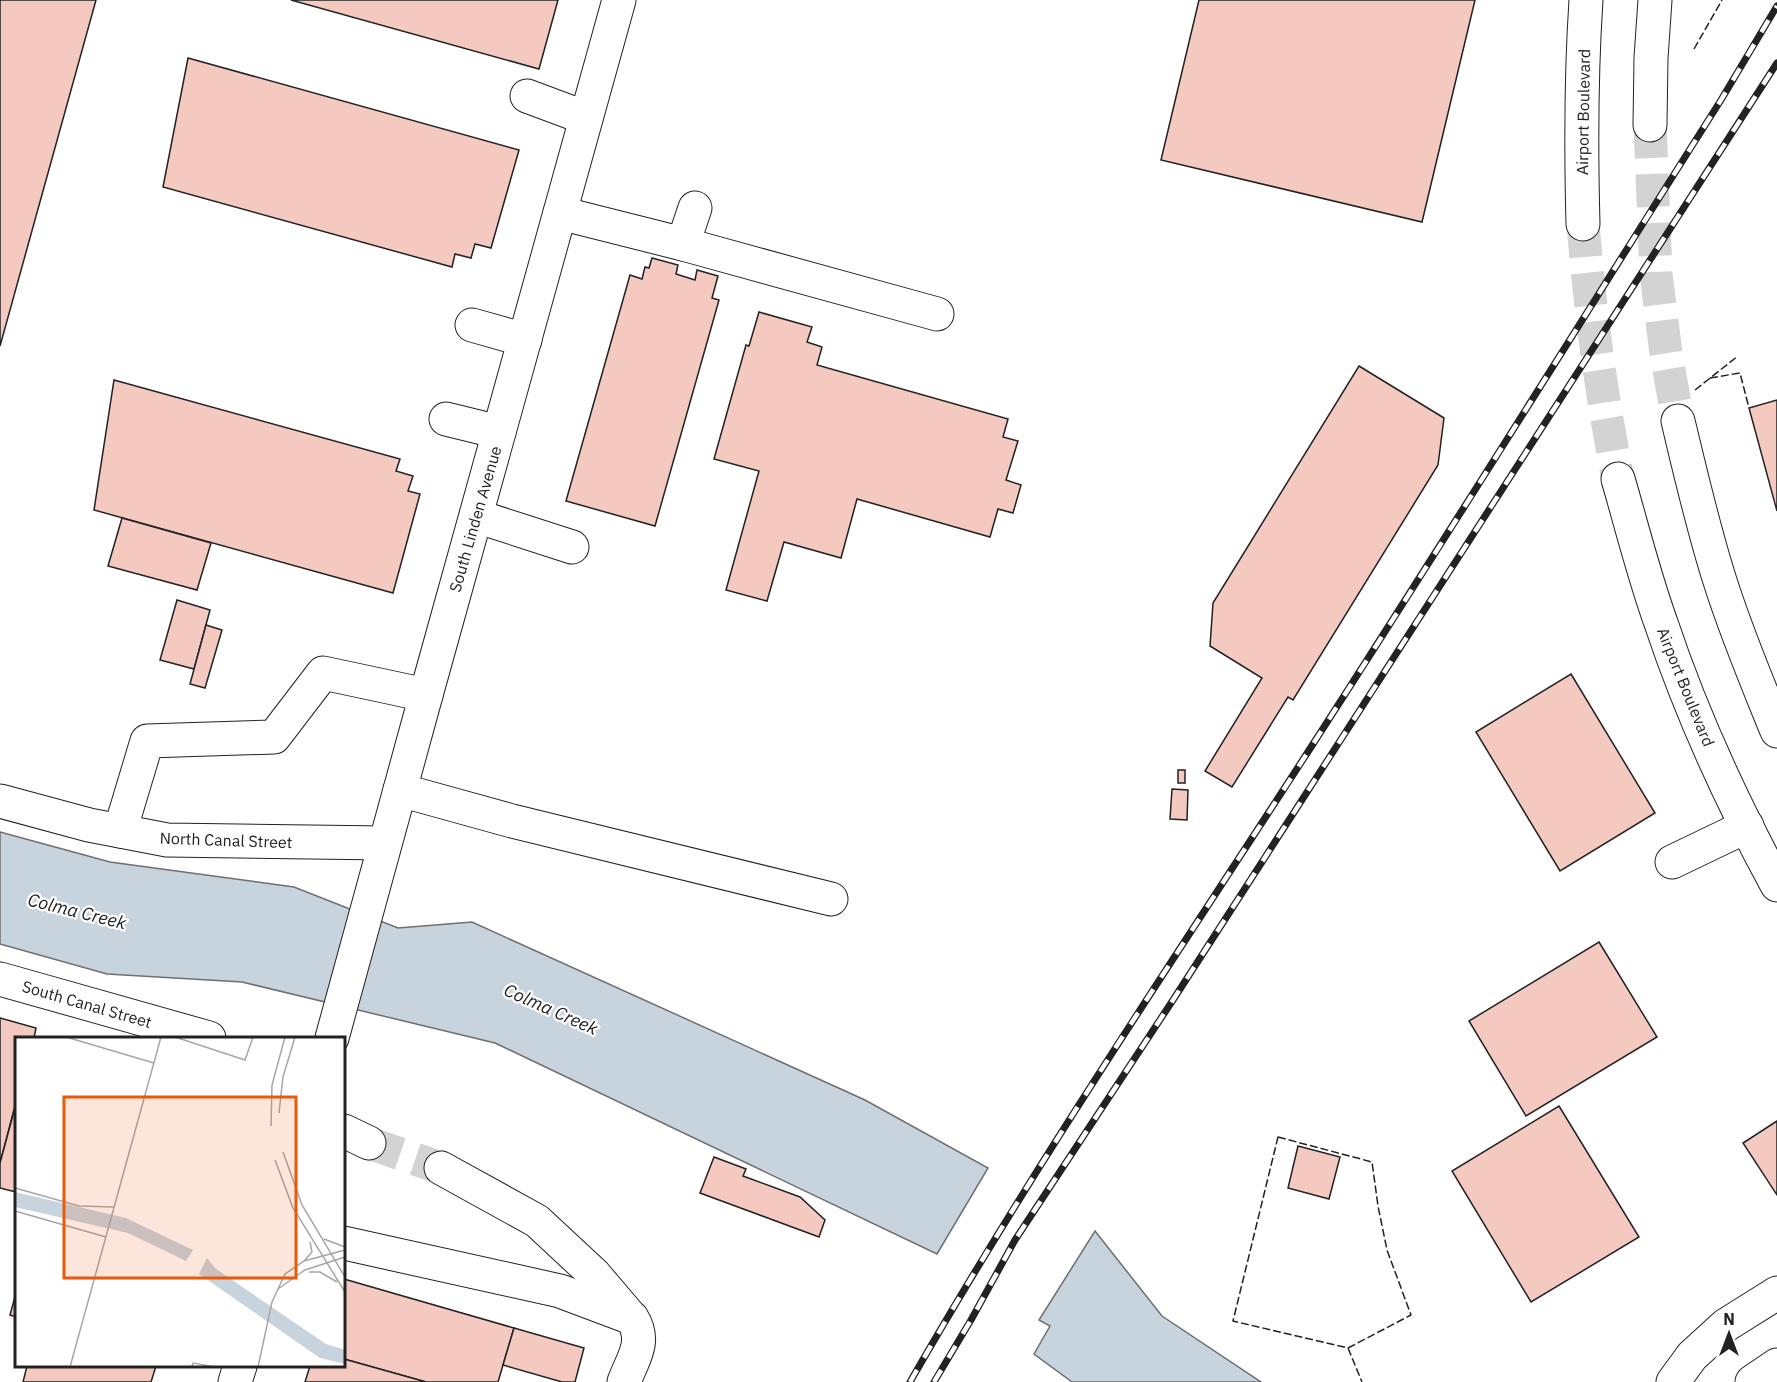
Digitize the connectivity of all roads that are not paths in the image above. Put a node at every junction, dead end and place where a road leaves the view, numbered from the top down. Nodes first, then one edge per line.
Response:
1 (619, 0) edge
2 (1586, 0) edge
3 (1655, 0) edge
4 (527, 96) dead end
5 (586, 118) junction
6 (1650, 125) tunnel mouth
7 (695, 208) dead end
8 (560, 213) junction
9 (1583, 224) tunnel mouth
10 (683, 244) junction
11 (937, 314) dead end
12 (472, 325) dead end
13 (525, 340) junction
14 (446, 419) dead end
15 (1678, 421) tunnel mouth
16 (499, 432) junction
17 (1618, 479) tunnel mouth
18 (476, 516) junction
19 (572, 547) dead end
20 (426, 694) junction
21 (1777, 731) edge
22 (400, 790) junction
23 (0, 801) edge
24 (1747, 826) junction
25 (120, 831) junction
26 (385, 843) junction
27 (1672, 862) dead end
28 (1777, 885) edge
29 (831, 899) dead end
30 (0, 979) edge
31 (333, 1035) edge
32 (196, 1037) edge
33 (441, 1168) tunnel mouth
34 (345, 1243) edge
35 (1777, 1293) edge
36 (632, 1318) junction
37 (1777, 1365) edge
38 (239, 1367) edge
39 (235, 1382) edge
40 (624, 1382) edge
41 (1673, 1382) edge
42 (1752, 1382) edge

1 - 5 street, South Linden Avenue
2 - 9 street, Airport Boulevard
3 - 6 street
4 - 5 street
5 - 8 street, South Linden Avenue
7 - 10 street
8 - 10 street
8 - 13 street, South Linden Avenue
10 - 11 street
12 - 13 street
13 - 16 street, South Linden Avenue
14 - 16 street
15 - 21 street
16 - 18 street, South Linden Avenue
17 - 24 street, Airport Boulevard
18 - 19 street
18 - 20 street, South Linden Avenue
20 - 22 street, South Linden Avenue
20 - 25 street
22 - 26 street, South Linden Avenue
22 - 29 street
23 - 25 street, North Canal Street
24 - 27 street
24 - 28 street, Airport Boulevard
25 - 26 street, North Canal Street
26 - 31 street, South Linden Avenue
30 - 32 street, South Canal Street
33 - 36 street
34 - 36 street
35 - 41 street
36 - 40 street
37 - 42 street
38 - 39 street

